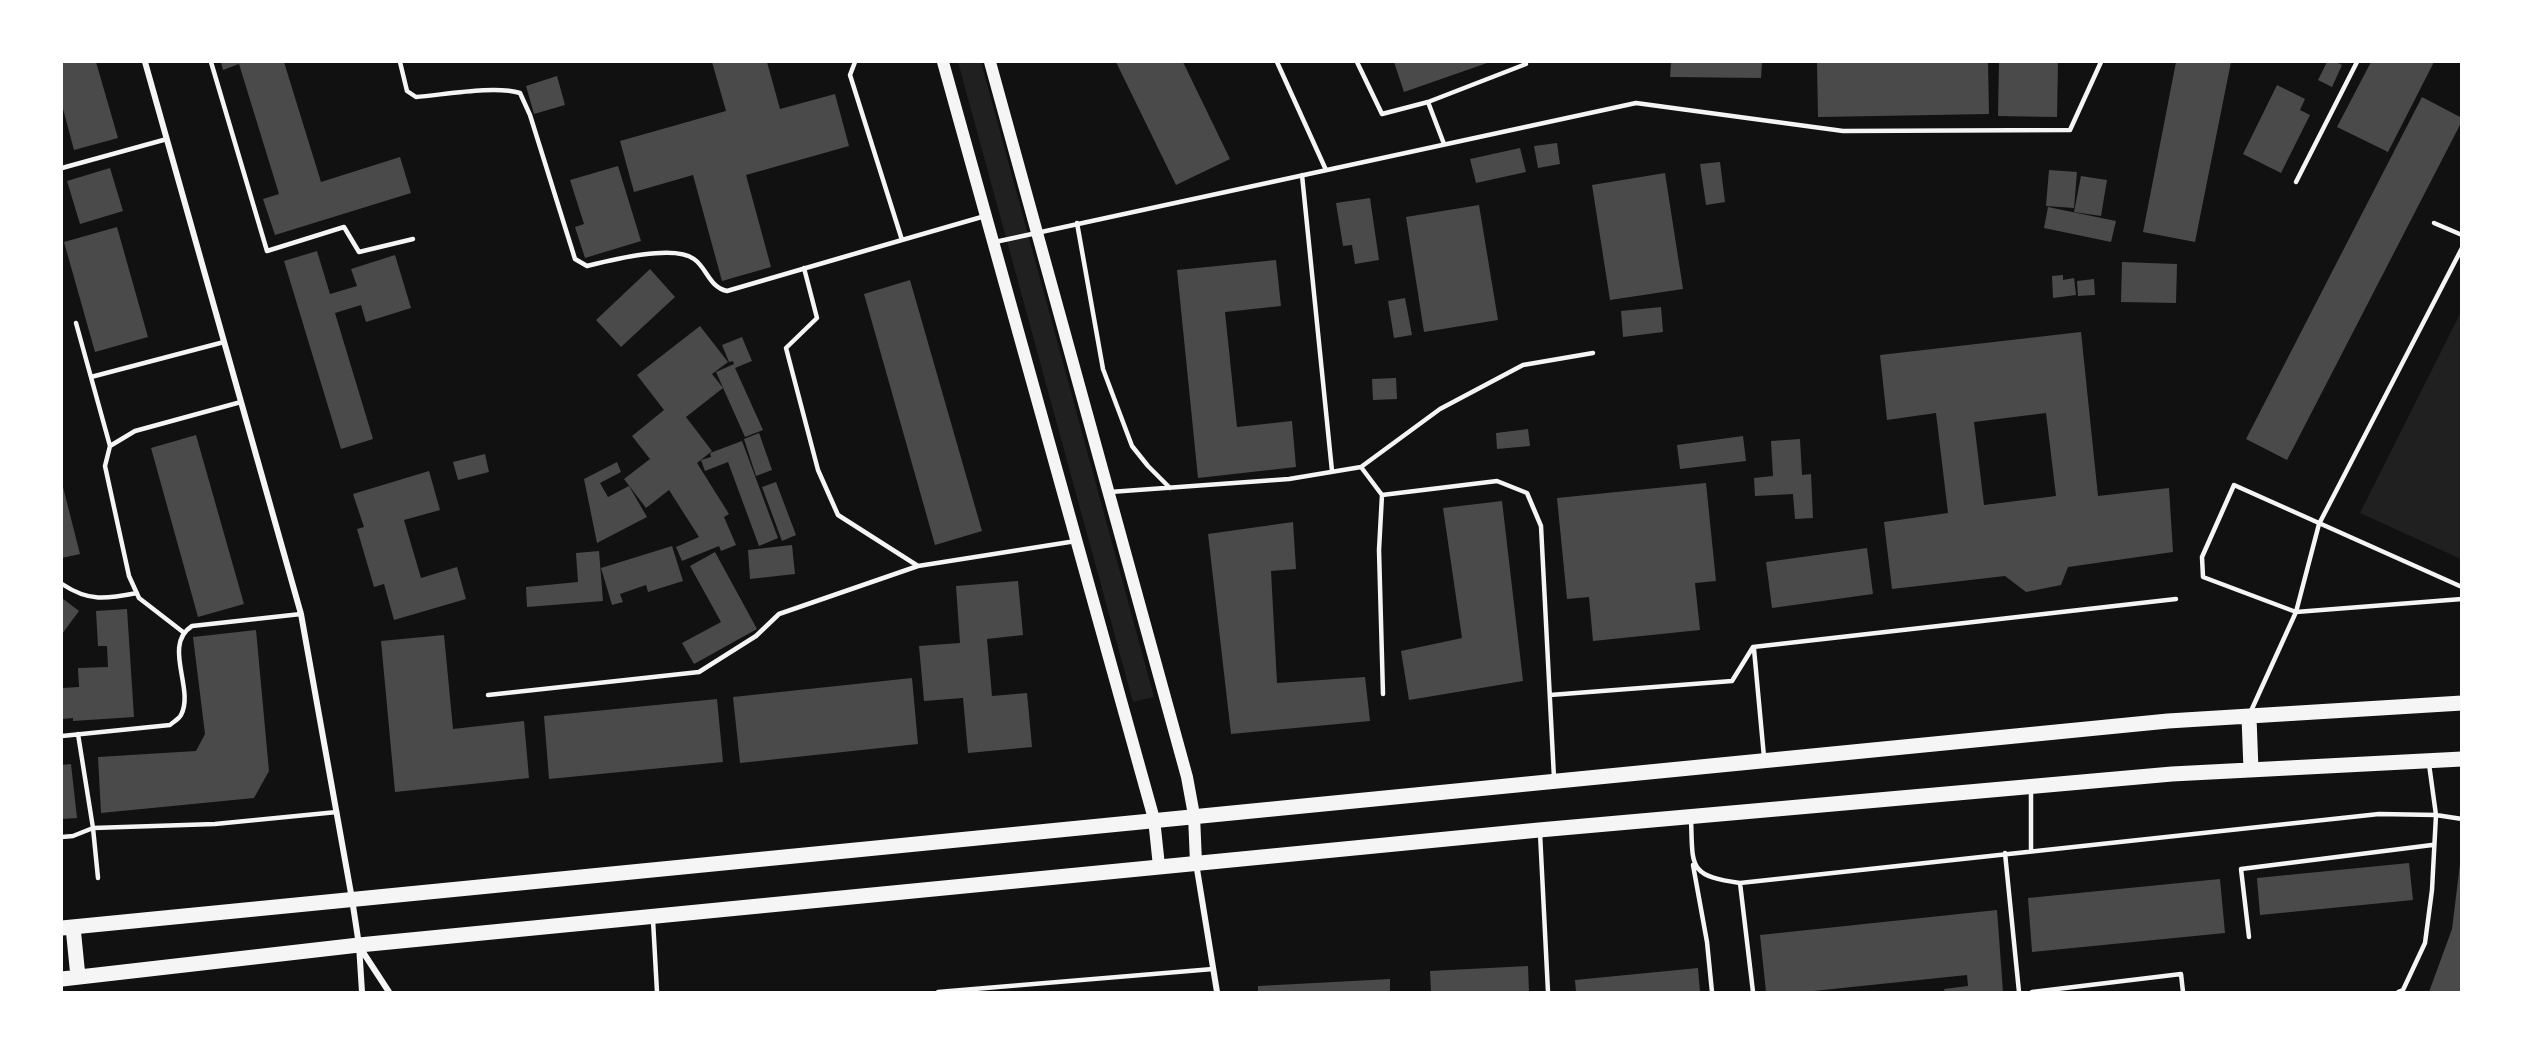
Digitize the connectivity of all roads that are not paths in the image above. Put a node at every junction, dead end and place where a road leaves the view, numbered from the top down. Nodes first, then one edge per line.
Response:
1 (145, 62) edge
2 (212, 62) edge
3 (400, 62) edge
4 (855, 62) edge
5 (943, 62) edge
6 (990, 62) edge
7 (1276, 62) edge
8 (1357, 62) edge
9 (1525, 62) edge
10 (2101, 62) edge
11 (2357, 62) edge
12 (1428, 102) junction
13 (166, 139) junction
14 (1444, 144) junction
15 (62, 168) edge
16 (1326, 170) junction
17 (1302, 175) junction
18 (2296, 182) dead end
19 (985, 216) junction
20 (1077, 223) junction
21 (2433, 223) dead end
22 (1036, 232) junction
23 (2462, 236) edge
24 (413, 239) dead end
25 (902, 240) junction
26 (992, 243) junction
27 (2462, 248) edge
28 (804, 268) junction
29 (76, 323) dead end
30 (224, 342) junction
31 (1593, 353) dead end
32 (92, 377) junction
33 (241, 402) junction
34 (110, 446) junction
35 (1361, 467) junction
36 (1332, 471) junction
37 (1170, 488) junction
38 (1108, 492) junction
39 (1382, 495) junction
40 (2319, 524) junction
41 (1076, 541) junction
42 (918, 566) junction
43 (62, 584) edge
44 (2462, 587) edge
45 (137, 593) junction
46 (2176, 599) dead end
47 (2462, 599) edge
48 (2296, 612) junction
49 (301, 614) junction
50 (183, 632) junction
51 (1753, 647) junction
52 (1383, 694) dead end
53 (1550, 694) junction
54 (488, 695) dead end
55 (2462, 703) edge
56 (2249, 717) junction
57 (78, 734) junction
58 (62, 736) edge
59 (2462, 759) edge
60 (1764, 760) junction
61 (2428, 761) junction
62 (2251, 770) junction
63 (1554, 780) junction
64 (2031, 786) junction
65 (337, 812) junction
66 (1194, 815) junction
67 (2436, 815) junction
68 (1691, 816) junction
69 (1155, 819) junction
70 (2462, 819) edge
71 (93, 828) junction
72 (1539, 830) junction
73 (62, 837) edge
74 (2432, 845) junction
75 (2031, 850) junction
76 (2005, 853) junction
77 (1693, 862) junction
78 (1196, 863) junction
79 (1159, 866) junction
80 (98, 878) dead end
81 (1740, 883) junction
82 (352, 899) junction
83 (653, 916) junction
84 (67, 927) edge
85 (2248, 938) dead end
86 (359, 945) junction
87 (1213, 969) junction
88 (78, 977) junction
89 (62, 979) edge
90 (362, 993) edge
91 (389, 993) edge
92 (657, 993) edge
93 (938, 993) edge
94 (1217, 993) edge
95 (1548, 993) edge
96 (1713, 993) edge
97 (1753, 993) edge
98 (2019, 993) edge
99 (2032, 993) edge
100 (2183, 993) edge
101 (2398, 993) edge

1 - 13 street
2 - 24 lane
3 - 28 lane
4 - 25 lane
5 - 19 main road
6 - 22 main road
7 - 16 lane
8 - 12 lane
9 - 12 lane
10 - 14 lane
11 - 18 lane
12 - 14 lane
13 - 15 lane
13 - 30 street
14 - 16 lane
16 - 17 lane
17 - 20 lane
17 - 36 lane
19 - 25 lane
19 - 26 main road
20 - 22 lane
20 - 37 lane
21 - 23 lane
22 - 26 lane
22 - 38 main road
25 - 28 lane
26 - 41 main road
27 - 40 lane
28 - 42 lane
29 - 32 lane
30 - 32 lane
30 - 33 street
31 - 35 lane
32 - 34 lane
33 - 34 lane
33 - 49 street
34 - 45 lane
35 - 36 lane
35 - 39 lane
36 - 37 lane
37 - 38 lane
38 - 66 main road
39 - 52 lane
39 - 53 lane
40 - 44 lane
40 - 48 lane
40 - 48 lane
41 - 42 lane
41 - 69 main road
42 - 54 lane
43 - 45 lane
45 - 50 lane
46 - 51 lane
47 - 48 lane
48 - 56 lane
49 - 50 lane
49 - 65 street
50 - 57 lane
51 - 53 lane
51 - 60 lane
53 - 63 lane
55 - 56 main road
56 - 60 main road
56 - 62 main road
57 - 58 lane
57 - 71 lane
59 - 61 main road
60 - 63 main road
61 - 62 main road
61 - 67 lane
62 - 64 main road
63 - 66 main road
64 - 68 main road
64 - 75 lane
65 - 71 lane
65 - 82 street
66 - 69 main road
66 - 78 main road
67 - 70 lane
67 - 74 lane
67 - 75 lane
68 - 72 main road
68 - 77 lane
69 - 79 main road
69 - 82 main road
71 - 73 lane
71 - 80 lane
72 - 78 main road
72 - 95 lane
74 - 85 lane
74 - 101 lane
75 - 76 lane
76 - 81 lane
76 - 98 lane
77 - 81 lane
77 - 96 lane
78 - 79 main road
78 - 87 street
79 - 83 main road
81 - 97 lane
82 - 84 main road
82 - 86 street
83 - 86 main road
83 - 92 lane
84 - 88 main road
86 - 88 main road
86 - 90 street
86 - 91 street
87 - 93 lane
87 - 94 street
88 - 89 main road
99 - 100 lane

